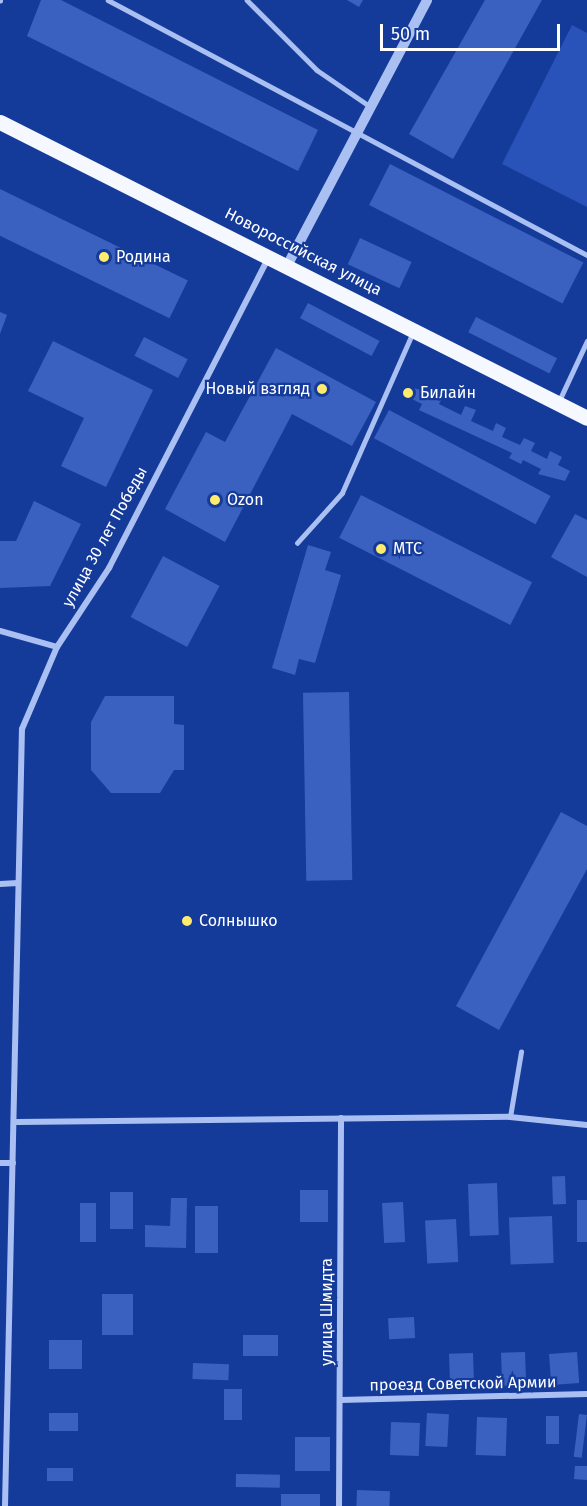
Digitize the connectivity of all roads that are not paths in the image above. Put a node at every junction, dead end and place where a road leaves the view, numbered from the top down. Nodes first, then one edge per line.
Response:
1 (108, 0) edge
2 (247, 0) edge
3 (427, 0) edge
4 (371, 107) junction
5 (0, 122) edge
6 (358, 135) junction
7 (270, 255) junction
8 (587, 255) edge
9 (288, 264) junction
10 (414, 330) junction
11 (587, 341) edge
12 (558, 404) junction
13 (587, 418) edge
14 (297, 543) dead end
15 (0, 631) edge
16 (57, 647) junction
17 (0, 884) edge
18 (18, 884) junction
19 (521, 1052) dead end
20 (510, 1117) junction
21 (341, 1118) junction
22 (17, 1122) junction
23 (587, 1125) edge
24 (0, 1163) edge
25 (13, 1163) junction
26 (587, 1394) edge
27 (340, 1400) junction
28 (5, 1506) edge
29 (339, 1506) edge

1 - 6 lane
2 - 4 lane
3 - 4 street
4 - 6 street
5 - 7 main road, Новороссийская улица
6 - 8 lane
6 - 9 street
7 - 9 main road, Новороссийская улица
7 - 16 street, улица 30 лет Победы
9 - 10 main road, Новороссийская улица
10 - 12 main road, Новороссийская улица
10 - 14 lane
11 - 12 lane
12 - 13 main road, Новороссийская улица
15 - 16 street
16 - 18 street, улица 30 лет Победы
17 - 18 street
18 - 22 street, улица 30 лет Победы
19 - 20 lane
20 - 21 street
20 - 23 street
21 - 22 street
21 - 27 street, улица Шмидта
22 - 25 street, улица 30 лет Победы
24 - 25 street
25 - 28 street, улица 30 лет Победы
26 - 27 street, проезд Советской Армии
27 - 29 street, улица Шмидта

